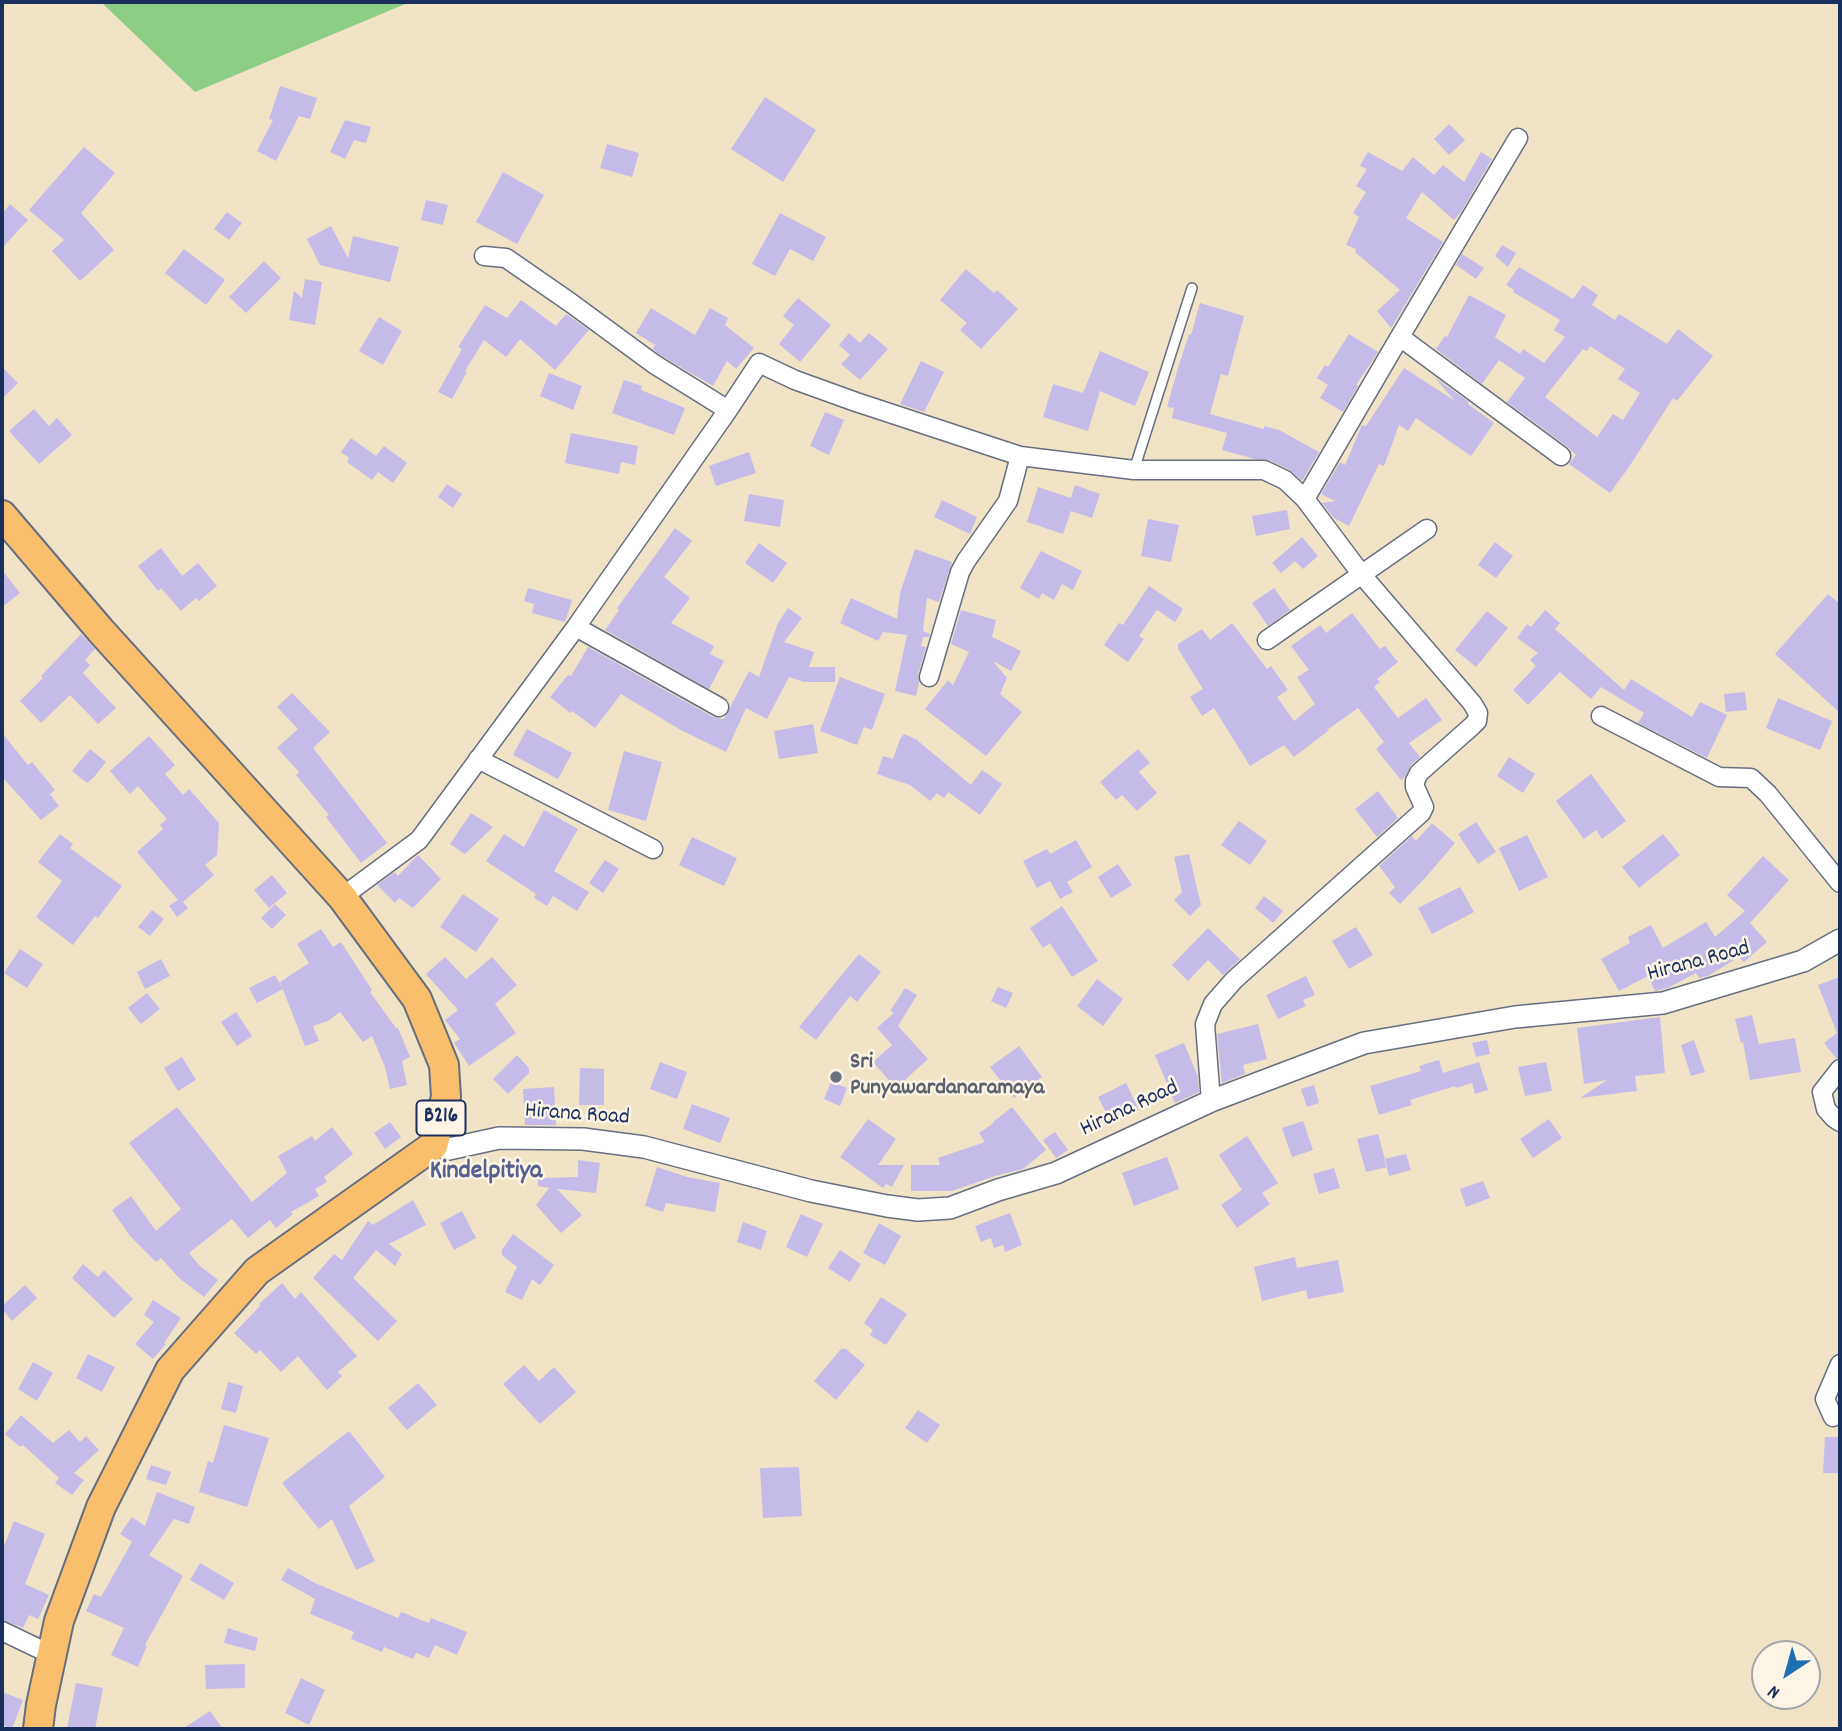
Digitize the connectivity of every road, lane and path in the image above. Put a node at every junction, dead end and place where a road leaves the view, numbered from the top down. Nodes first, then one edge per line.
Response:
1 (1518, 138) dead end
2 (484, 256) dead end
3 (1192, 288) dead end
4 (1400, 337) junction
5 (729, 410) junction
6 (1020, 456) junction
7 (1561, 456) dead end
8 (1134, 470) junction
9 (1305, 499) junction
10 (2, 515) edge
11 (1427, 528) dead end
12 (1362, 575) junction
13 (576, 626) junction
14 (1267, 640) dead end
15 (929, 677) dead end
16 (719, 707) dead end
17 (1601, 716) dead end
18 (478, 759) junction
19 (653, 849) dead end
20 (1840, 883) edge
21 (342, 897) junction
22 (1840, 940) edge
23 (1840, 1069) edge
24 (1210, 1101) junction
25 (1840, 1122) edge
26 (433, 1146) junction
27 (1840, 1364) edge
28 (1833, 1417) dead end
29 (2, 1631) edge
30 (52, 1655) junction
31 (38, 1729) edge

1 - 4 street
2 - 5 street
3 - 8 lane
4 - 7 street
4 - 9 street
5 - 6 street
5 - 13 street
6 - 8 street
6 - 15 street
8 - 9 street
9 - 12 street
10 - 21 main road, B216
11 - 12 street
12 - 14 street
12 - 24 street
13 - 16 street
13 - 18 street
17 - 20 street
18 - 19 street
18 - 21 street
21 - 26 main road, B216
22 - 24 street, Hirana Road
23 - 25 street
24 - 26 street, Hirana Road
26 - 30 main road, B216
27 - 28 street
29 - 30 street
30 - 31 main road, B216

